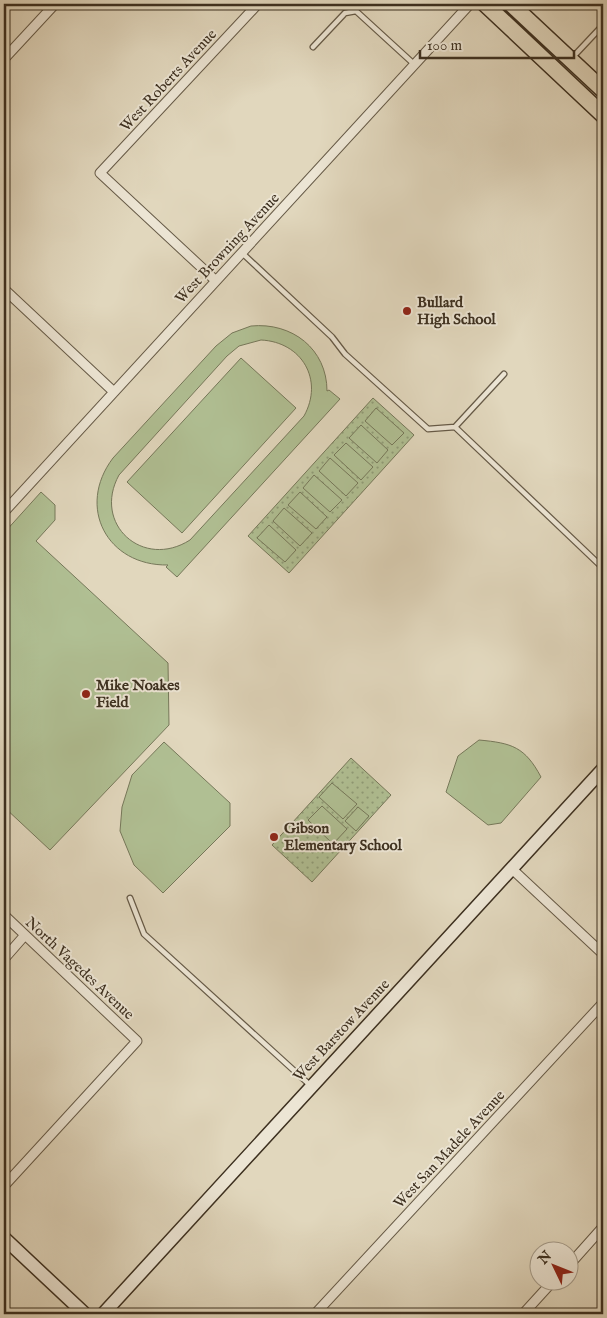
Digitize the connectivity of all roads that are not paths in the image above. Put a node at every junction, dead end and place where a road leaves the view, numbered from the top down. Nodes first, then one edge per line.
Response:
1 (55, 4) edge
2 (470, 4) edge
3 (485, 4) edge
4 (511, 4) edge
5 (255, 5) edge
6 (603, 25) edge
7 (313, 47) dead end
8 (4, 59) edge
9 (571, 60) junction
10 (415, 65) junction
11 (603, 90) edge
12 (603, 115) edge
13 (242, 252) junction
14 (215, 280) junction
15 (4, 289) edge
16 (504, 374) dead end
17 (114, 392) junction
18 (455, 427) junction
19 (7, 502) edge
20 (4, 512) edge
21 (603, 568) edge
22 (603, 769) edge
23 (512, 869) junction
24 (130, 898) dead end
25 (4, 915) edge
26 (25, 935) junction
27 (603, 954) edge
28 (4, 959) edge
29 (603, 1003) edge
30 (312, 1086) junction
31 (4, 1186) edge
32 (603, 1227) edge
33 (4, 1238) edge
34 (580, 1253) edge
35 (545, 1290) edge
36 (85, 1314) edge
37 (103, 1314) edge
38 (315, 1314) edge
39 (523, 1314) edge

1 - 8 street
2 - 10 street, West Browning Avenue
3 - 12 main road
4 - 9 main road
5 - 14 street, West Roberts Avenue
6 - 9 lane
7 - 10 lane
9 - 11 main road
10 - 13 street, West Browning Avenue
13 - 14 street, West Browning Avenue
13 - 18 lane
14 - 17 street, West Browning Avenue
15 - 17 street
16 - 18 lane
17 - 19 street, West Browning Avenue
18 - 21 lane
19 - 20 street, West Browning Avenue
22 - 23 street, West Barstow Avenue
23 - 27 street
23 - 30 street, West Barstow Avenue
24 - 30 lane
25 - 26 street, North Vagedes Avenue
26 - 28 street
26 - 31 street, North Vagedes Avenue
29 - 38 street, West San Madele Avenue
30 - 37 street, West Barstow Avenue
32 - 34 street
33 - 36 street
35 - 39 street

